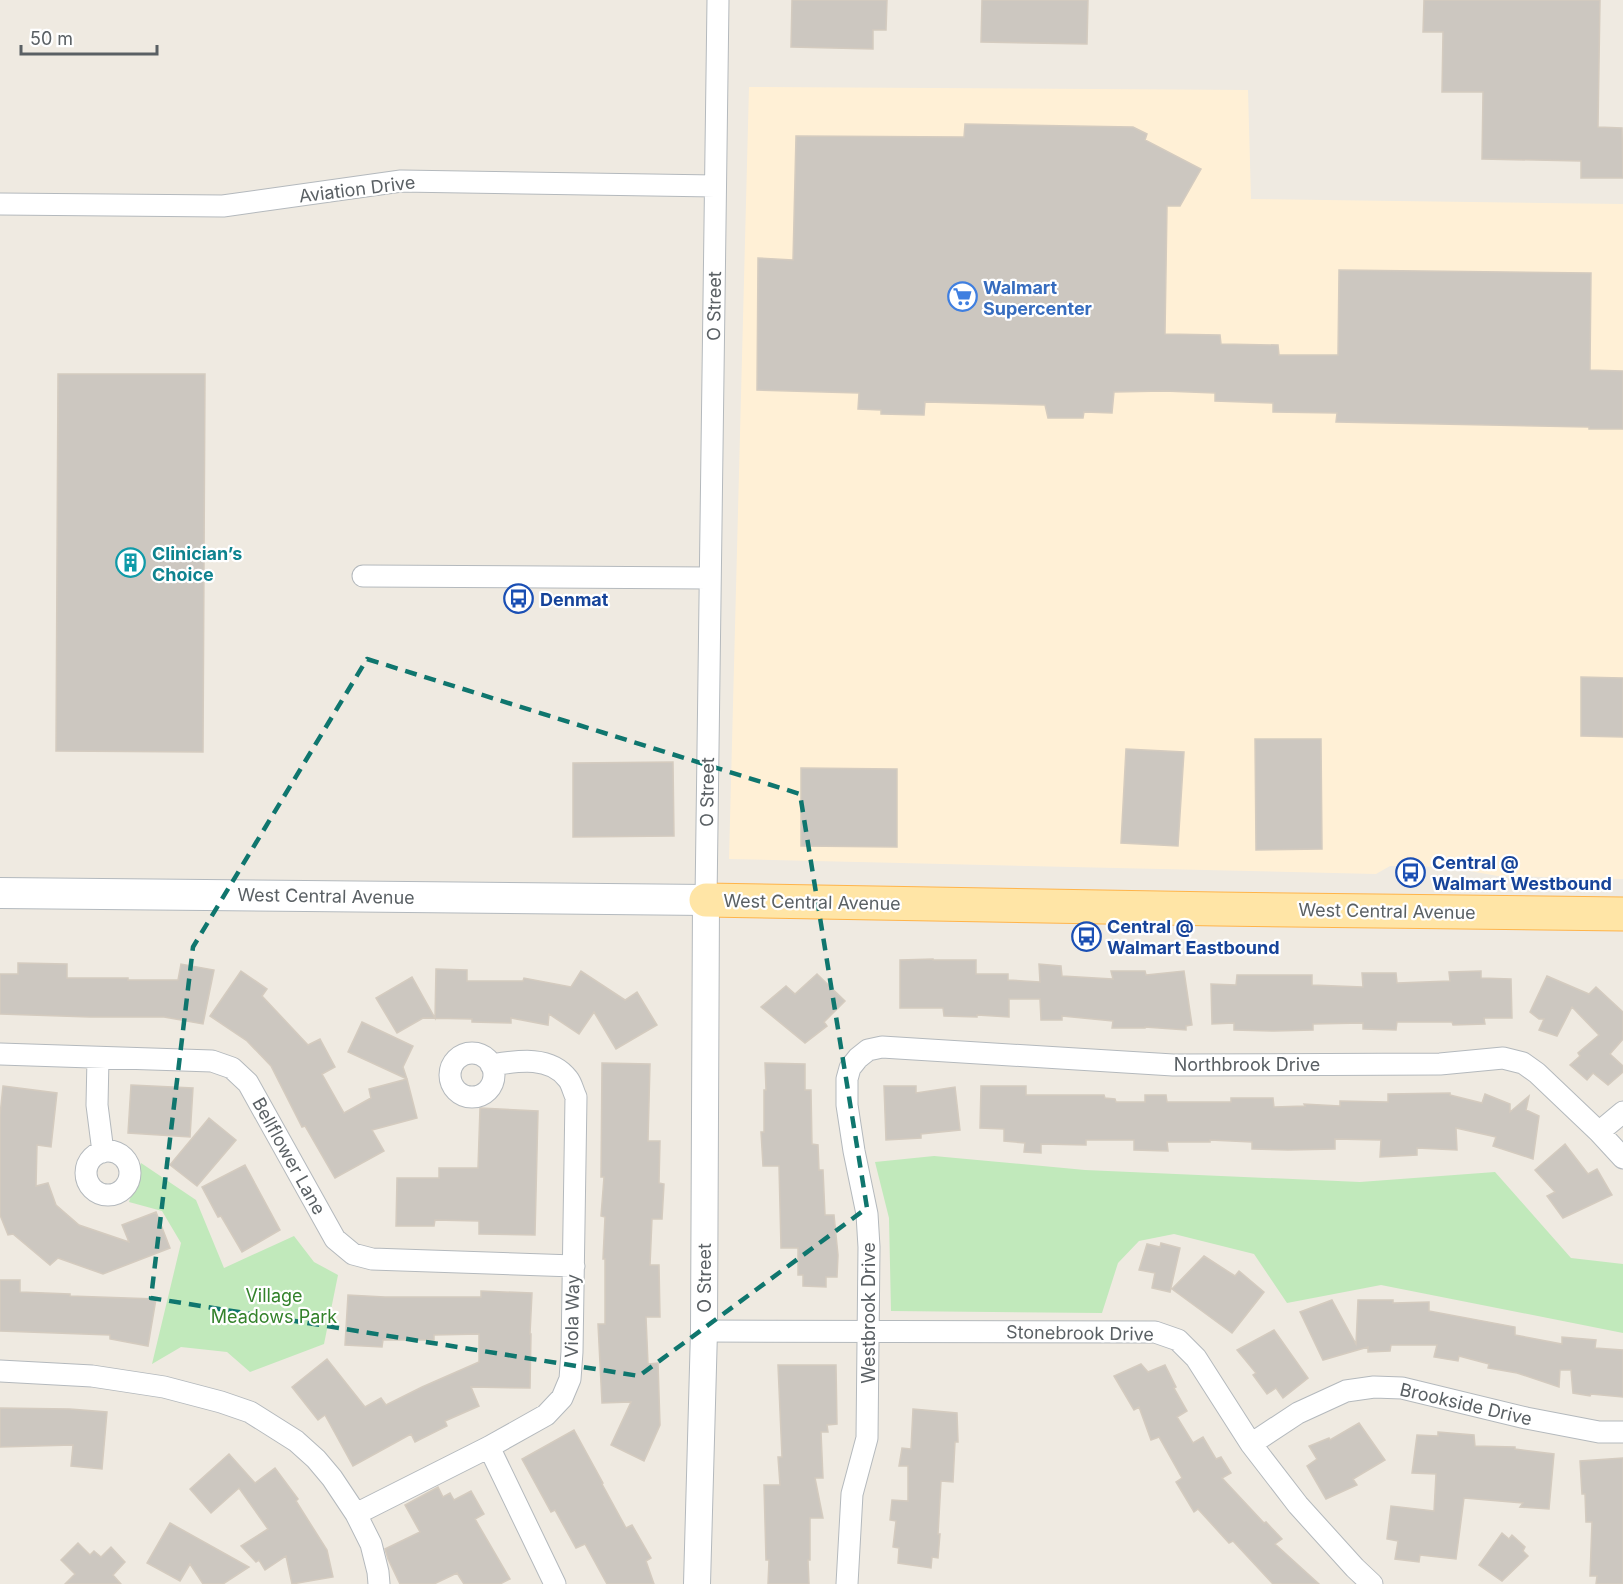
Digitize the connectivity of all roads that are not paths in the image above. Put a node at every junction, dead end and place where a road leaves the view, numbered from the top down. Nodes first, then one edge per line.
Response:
1 (718, 0) edge
2 (715, 186) junction
3 (0, 204) edge
4 (363, 576) dead end
5 (709, 578) junction
6 (0, 893) edge
7 (706, 900) junction
8 (1623, 914) edge
9 (868, 1050) joint
10 (0, 1054) edge
11 (98, 1058) junction
12 (491, 1065) dead end
13 (1623, 1112) edge
14 (1599, 1132) junction
15 (103, 1152) dead end
16 (1623, 1158) edge
17 (573, 1266) junction
18 (704, 1331) junction
19 (867, 1332) junction
20 (0, 1371) edge
21 (1623, 1432) edge
22 (1251, 1444) junction
23 (489, 1447) junction
24 (356, 1514) junction
25 (379, 1584) edge
26 (555, 1584) edge
27 (697, 1584) edge
28 (847, 1584) edge
29 (1372, 1584) edge

1 - 2 street, O Street
2 - 3 street, Aviation Drive
2 - 5 street, O Street
4 - 5 street
5 - 7 street, O Street
6 - 7 main road, West Central Avenue
7 - 8 main road, West Central Avenue
7 - 18 street, O Street
9 - 14 street, Northbrook Drive
9 - 19 street, Westbrook Drive
10 - 11 street, Bellflower Lane
11 - 15 street
11 - 17 street, Bellflower Lane
12 - 17 street, Viola Way
13 - 14 street
14 - 16 street, Northbrook Drive
17 - 23 street, Viola Way
18 - 19 street, Stonebrook Drive
18 - 27 street, O Street
19 - 22 street, Stonebrook Drive
19 - 28 street, Westbrook Drive
20 - 24 street
21 - 22 street, Brookside Drive
22 - 29 street, Stonebrook Drive
23 - 24 street, Viola Way
23 - 26 street
24 - 25 street

